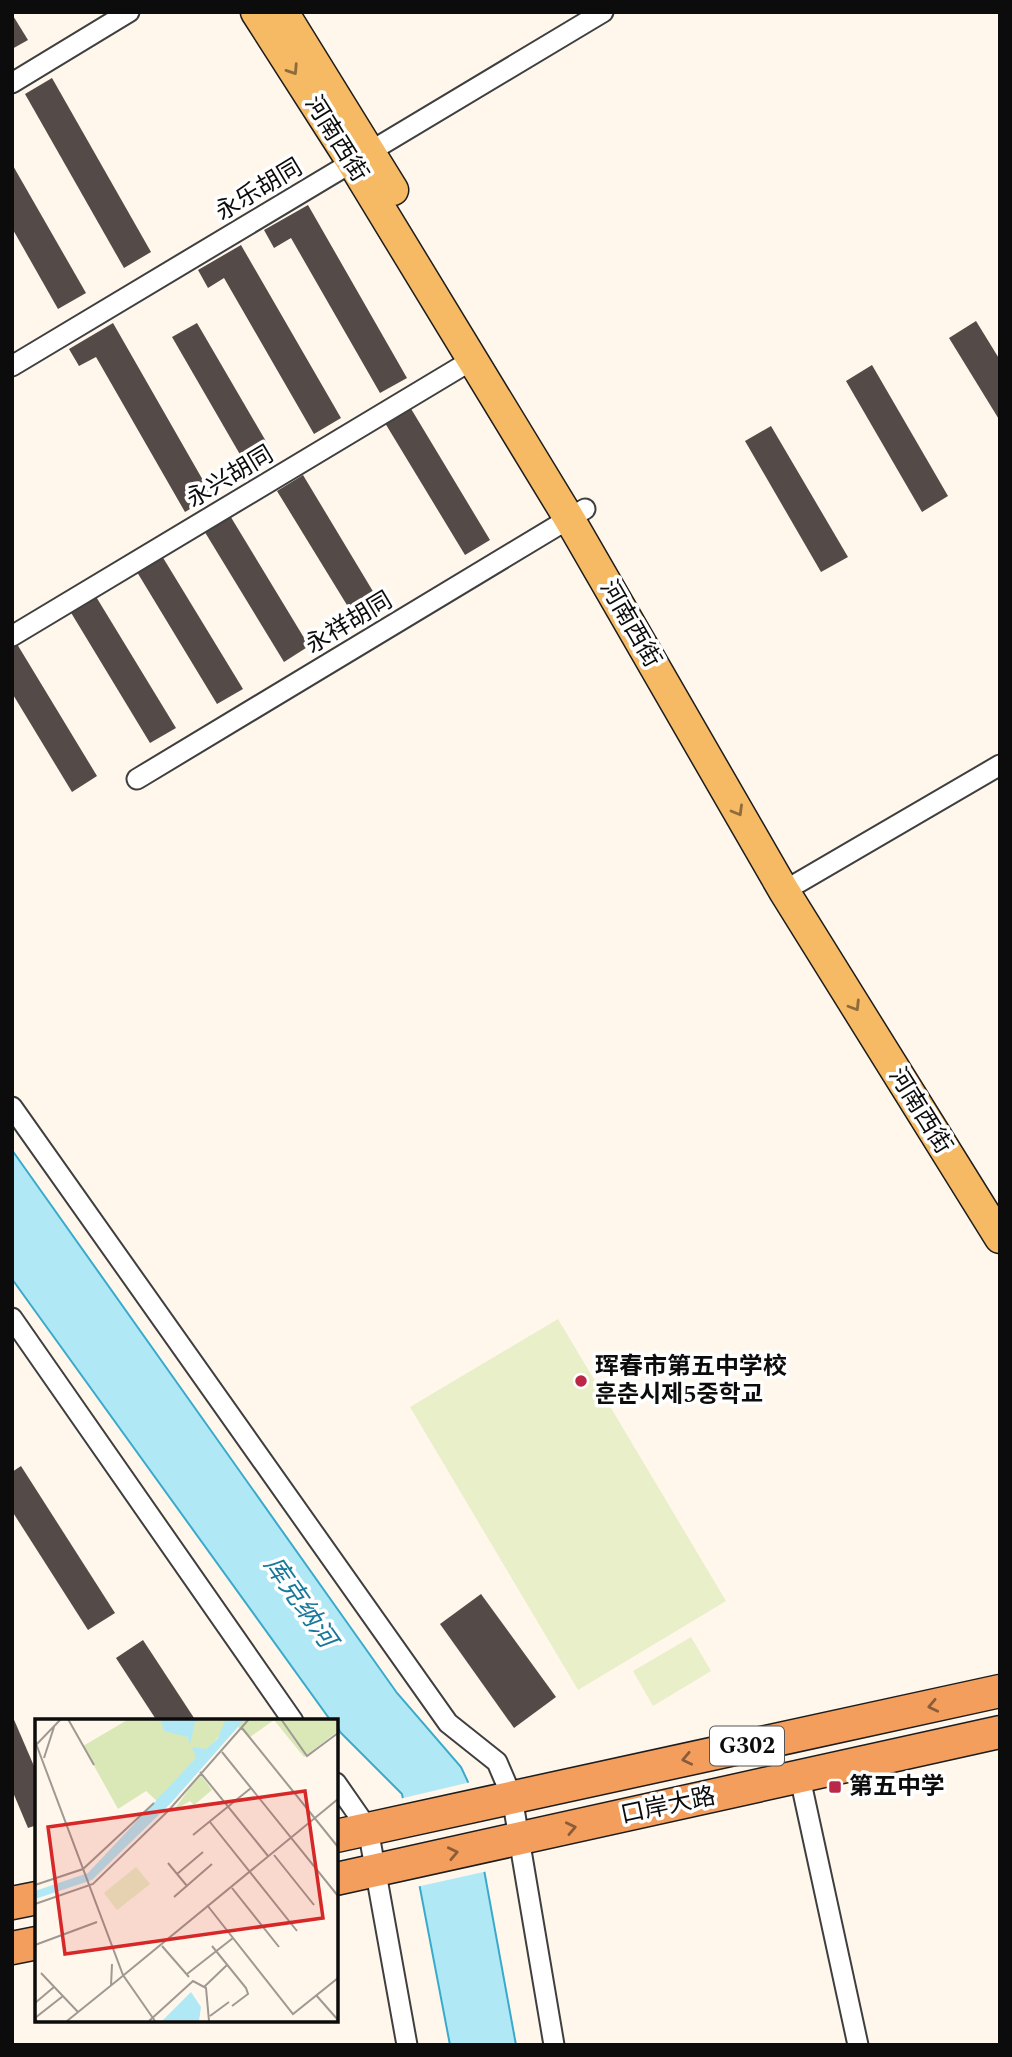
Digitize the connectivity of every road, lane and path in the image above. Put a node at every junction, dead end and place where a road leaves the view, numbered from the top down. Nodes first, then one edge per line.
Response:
1 (130, 12) edge
2 (256, 12) edge
3 (284, 12) edge
4 (603, 12) edge
5 (12, 83) edge
6 (361, 157) junction
7 (472, 360) junction
8 (12, 366) edge
9 (578, 514) junction
10 (12, 636) edge
11 (1000, 765) edge
12 (137, 779) dead end
13 (793, 886) junction
14 (12, 1107) edge
15 (1000, 1201) edge
16 (1000, 1238) edge
17 (12, 1318) edge
18 (1000, 1691) edge
19 (292, 1719) edge
20 (1000, 1732) edge
21 (800, 1778) junction
22 (338, 1785) edge
23 (503, 1799) junction
24 (381, 1827) junction
25 (338, 1836) edge
26 (513, 1840) junction
27 (389, 1867) junction
28 (338, 1879) edge
29 (35, 1898) edge
30 (12, 1903) edge
31 (35, 1943) edge
32 (12, 1948) edge
33 (407, 2045) edge
34 (554, 2045) edge
35 (858, 2045) edge

1 - 5 street
2 -> 6 main road, 河南西街
3 - 6 main road, 河南西街
4 - 6 street, 永乐胡同
6 - 7 main road, 河南西街
6 - 8 street, 永乐胡同
6 - 9 main road, 河南西街
7 - 9 main road, 河南西街
7 - 10 street, 永兴胡同
9 - 12 street, 永祥胡同
9 - 13 main road, 河南西街
11 - 13 street
13 - 15 main road, 河南西街
13 -> 16 main road, 河南西街
14 - 23 street
17 - 19 street
18 -> 23 highway, 口岸大路 / G302
20 - 21 highway, 口岸大路 / G302
26 -> 21 highway, 口岸大路 / G302
21 - 35 street
22 - 24 street
23 - 24 highway, 口岸大路 / G302
23 - 26 street
24 - 25 highway, 口岸大路 / G302
24 - 27 street
27 -> 26 highway, 口岸大路 / G302
26 - 34 street
27 - 28 highway, 口岸大路 / G302
27 - 33 street
29 - 30 highway
31 - 32 highway

